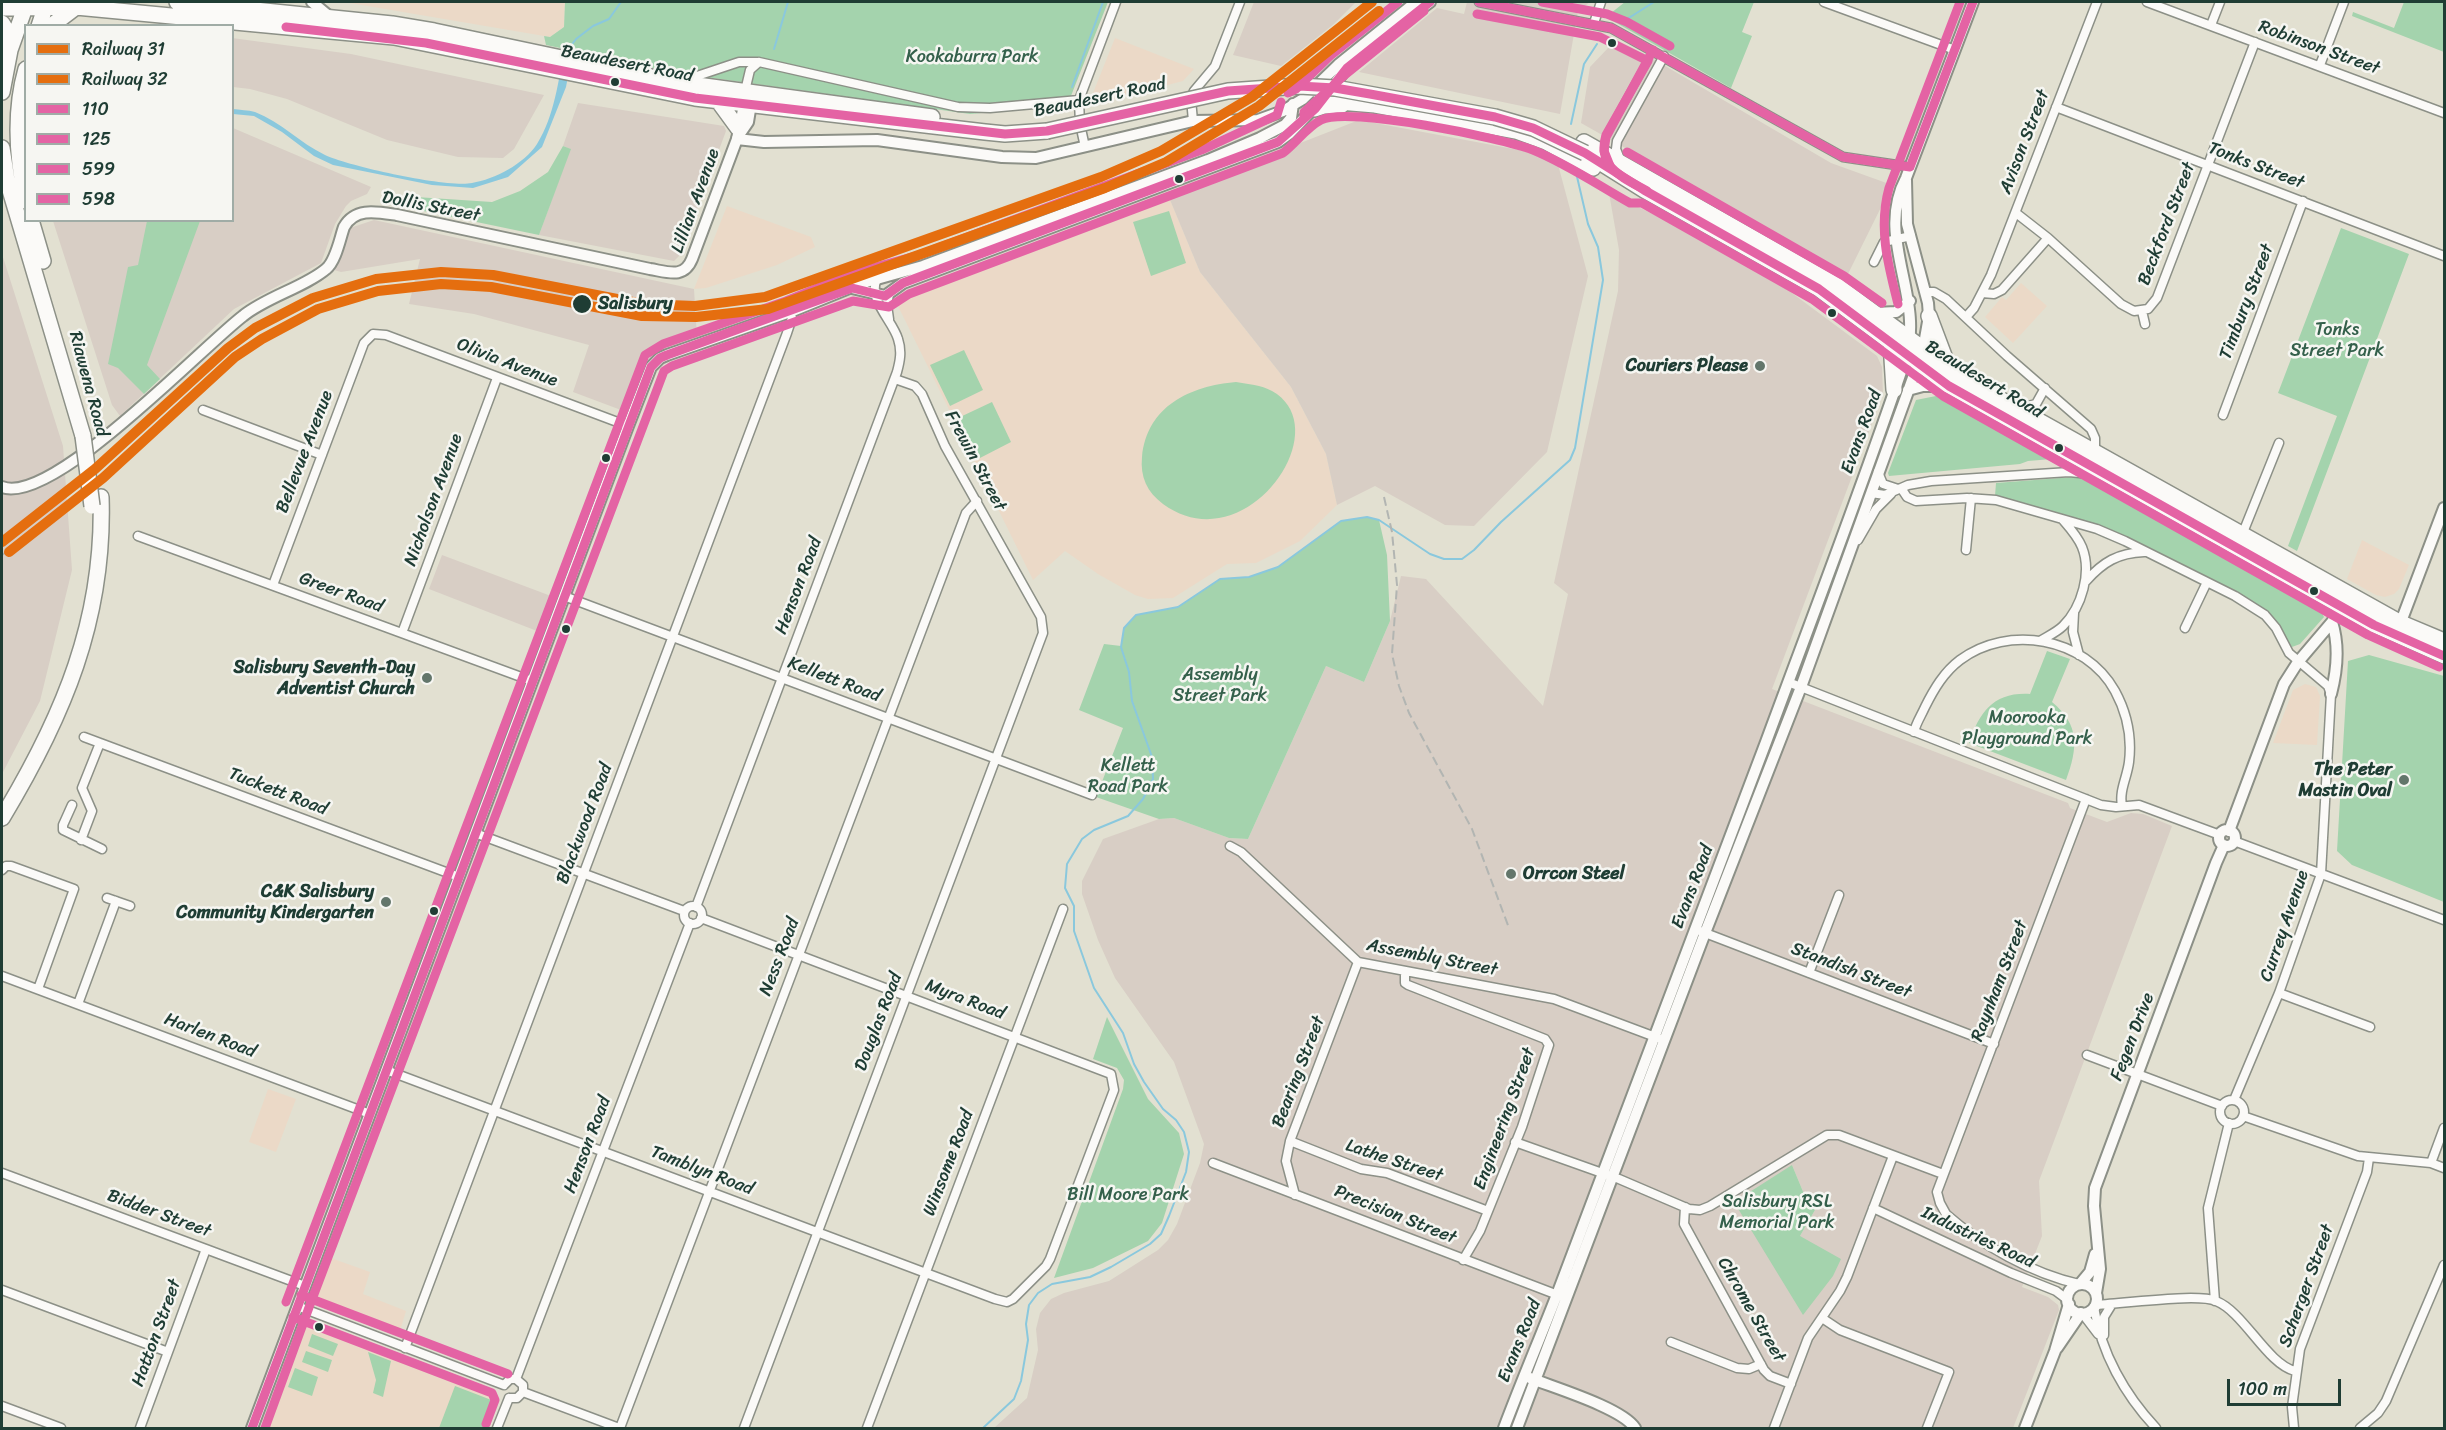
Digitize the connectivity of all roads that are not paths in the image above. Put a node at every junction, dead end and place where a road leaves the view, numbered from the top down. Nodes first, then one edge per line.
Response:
1 (177, 2) edge
2 (312, 2) edge
3 (1116, 2) edge
4 (1240, 2) edge
5 (1416, 2) edge
6 (1430, 2) edge
7 (1479, 2) edge
8 (1601, 2) edge
9 (1824, 2) edge
10 (1973, 2) edge
11 (2097, 2) edge
12 (2147, 2) edge
13 (2220, 2) edge
14 (2344, 2) edge
15 (26, 4) edge
16 (46, 4) edge
17 (76, 7) junction
18 (2, 8) edge
19 (169, 8) edge
20 (291, 14) edge
21 (331, 18) junction
22 (2, 23) edge
23 (1594, 23) junction
24 (40, 24) edge
25 (54, 24) edge
26 (2211, 25) junction
27 (2255, 42) junction
28 (10, 50) junction
29 (1955, 50) junction
30 (1664, 56) junction
31 (548, 62) junction
32 (759, 62) junction
33 (2320, 65) junction
34 (583, 70) junction
35 (24, 80) edge
36 (675, 82) junction
37 (2, 92) edge
38 (1323, 92) junction
39 (748, 99) junction
40 (1078, 100) junction
41 (719, 102) junction
42 (1293, 104) junction
43 (1347, 104) junction
44 (2056, 107) junction
45 (1315, 109) junction
46 (1413, 112) junction
47 (2445, 113) edge
48 (1258, 120) junction
49 (1192, 121) junction
50 (1285, 131) junction
51 (737, 133) junction
52 (1617, 141) junction
53 (1085, 147) junction
54 (1587, 147) junction
55 (2, 148) edge
56 (1621, 162) junction
57 (2208, 165) junction
58 (1908, 172) junction
59 (24, 186) edge
60 (1644, 190) junction
61 (2303, 201) junction
62 (2016, 213) junction
63 (32, 222) edge
64 (1911, 236) junction
65 (2048, 238) junction
66 (1895, 239) junction
67 (2445, 256) edge
68 (1874, 262) dead end
69 (683, 272) joint
70 (877, 279) junction
71 (852, 288) junction
72 (1926, 292) junction
73 (1982, 293) junction
74 (876, 294) junction
75 (889, 294) junction
76 (1910, 301) junction
77 (2142, 311) junction
78 (789, 312) junction
79 (1875, 313) junction
80 (1929, 316) junction
81 (1966, 317) junction
82 (889, 320) junction
83 (2145, 324) dead end
84 (373, 334) joint
85 (1891, 343) junction
86 (1915, 352) junction
87 (1949, 369) junction
88 (497, 378) junction
89 (895, 379) junction
90 (1949, 386) junction
91 (2045, 388) junction
92 (1901, 390) junction
93 (2017, 408) junction
94 (203, 411) dead end
95 (2223, 416) dead end
96 (628, 426) junction
97 (87, 432) junction
98 (2279, 443) dead end
99 (2095, 452) junction
100 (322, 455) junction
101 (1878, 471) junction
102 (2112, 477) junction
103 (2, 487) edge
104 (1859, 489) junction
105 (1897, 489) junction
106 (1871, 493) junction
107 (1971, 498) junction
108 (977, 501) junction
109 (96, 502) junction
110 (2445, 508) edge
111 (2063, 520) junction
112 (2242, 535) junction
113 (138, 536) dead end
114 (1966, 550) dead end
115 (2146, 552) junction
116 (1849, 556) junction
117 (2085, 582) junction
118 (2207, 582) junction
119 (273, 585) junction
120 (564, 596) junction
121 (2345, 600) junction
122 (2074, 612) junction
123 (2332, 622) junction
124 (1044, 628) joint
125 (2185, 628) dead end
126 (2398, 629) junction
127 (402, 633) junction
128 (673, 637) junction
129 (2040, 641) junction
130 (2445, 641) edge
131 (2079, 655) junction
132 (2445, 656) edge
133 (2298, 662) junction
134 (782, 678) junction
135 (532, 681) junction
136 (1788, 682) junction
137 (1802, 687) junction
138 (2331, 694) junction
139 (888, 718) junction
140 (1914, 732) junction
141 (84, 737) dead end
142 (100, 743) junction
143 (995, 759) junction
144 (1092, 795) dead end
145 (2, 799) edge
146 (2086, 799) junction
147 (72, 805) dead end
148 (2122, 806) junction
149 (2, 818) edge
150 (475, 833) junction
151 (2227, 838) junction
152 (81, 840) junction
153 (1230, 846) dead end
154 (102, 849) dead end
155 (2, 870) edge
156 (584, 874) junction
157 (2321, 874) junction
158 (459, 877) junction
159 (1839, 895) dead end
160 (107, 898) dead end
161 (116, 901) junction
162 (130, 906) dead end
163 (696, 907) junction
164 (1062, 909) dead end
165 (684, 911) junction
166 (701, 918) junction
167 (2445, 920) edge
168 (690, 923) junction
169 (1700, 931) junction
170 (799, 955) junction
171 (1358, 962) junction
172 (1405, 971) junction
173 (1809, 973) junction
174 (2, 976) edge
175 (38, 989) junction
176 (2278, 993) junction
177 (907, 996) junction
178 (78, 1004) junction
179 (2370, 1027) dead end
180 (1014, 1036) junction
181 (1659, 1039) junction
182 (1994, 1044) junction
183 (2087, 1055) dead end
184 (386, 1070) junction
185 (2136, 1074) junction
186 (2235, 1100) junction
187 (2222, 1106) junction
188 (494, 1111) junction
189 (370, 1114) junction
190 (2243, 1116) junction
191 (2229, 1124) junction
192 (2445, 1128) edge
193 (1290, 1141) junction
194 (1515, 1142) junction
195 (603, 1151) junction
196 (1893, 1156) junction
197 (2369, 1158) junction
198 (1213, 1162) dead end
199 (2431, 1163) junction
200 (2445, 1168) edge
201 (2, 1173) edge
202 (1942, 1174) junction
203 (1607, 1175) junction
204 (710, 1191) junction
205 (1295, 1195) junction
206 (1684, 1207) junction
207 (1873, 1208) junction
208 (1488, 1211) junction
209 (817, 1232) junction
210 (2097, 1245) junction
211 (206, 1249) junction
212 (1463, 1260) junction
213 (2445, 1265) edge
214 (925, 1273) junction
215 (2079, 1284) junction
216 (304, 1286) junction
217 (2, 1290) edge
218 (2096, 1293) junction
219 (1561, 1297) junction
220 (2216, 1301) junction
221 (1007, 1302) joint
222 (2068, 1302) junction
223 (2112, 1304) junction
224 (297, 1306) junction
225 (2095, 1306) junction
226 (2082, 1313) junction
227 (1822, 1318) junction
228 (1671, 1342) dead end
229 (2103, 1342) junction
230 (405, 1347) junction
231 (2055, 1351) junction
232 (168, 1352) junction
233 (1761, 1364) junction
234 (2295, 1371) junction
235 (1524, 1376) junction
236 (516, 1379) junction
237 (1536, 1381) junction
238 (1791, 1384) junction
239 (504, 1385) junction
240 (523, 1392) junction
241 (509, 1398) junction
242 (2, 1406) edge
243 (61, 1428) edge
244 (140, 1428) edge
245 (252, 1428) edge
246 (497, 1428) edge
247 (620, 1428) edge
248 (744, 1428) edge
249 (867, 1428) edge
250 (1504, 1428) edge
251 (1517, 1428) edge
252 (1635, 1428) edge
253 (1774, 1428) edge
254 (1927, 1428) edge
255 (2025, 1428) edge
256 (2156, 1428) edge
257 (2294, 1428) edge
258 (2360, 1428) edge

1 - 20 highway, Beaudesert Road
2 - 21 street
3 - 40 street
4 - 49 street
5 - 38 street
6 - 38 street
7 - 23 street
8 - 23 street
9 - 29 street
10 - 29 street
11 - 44 street, Avison Street
12 - 26 street, Robinson Street
13 - 26 street
14 - 33 street
15 - 16 highway, Beaudesert Road
15 - 18 highway, Beaudesert Road
15 - 28 highway
16 - 17 highway, Beaudesert Road
16 - 24 highway
17 - 19 highway, Beaudesert Road
17 - 25 highway
19 - 20 highway, Beaudesert Road
20 - 21 highway, Beaudesert Road
20 - 31 highway, Beaudesert Road
21 - 31 highway, Beaudesert Road
22 - 28 highway
23 - 30 street
26 - 27 street, Robinson Street
27 - 33 street, Robinson Street
27 - 57 street, Beckford Street
28 - 37 highway
29 - 58 street
30 - 52 street
30 - 58 street
31 - 34 highway, Beaudesert Road
32 - 36 street, Beaudesert Road
32 - 39 street
32 - 40 street, Beaudesert Road
33 - 47 street, Robinson Street
34 - 36 highway, Beaudesert Road
34 - 41 highway, Beaudesert Road
35 - 59 highway
36 - 39 highway, Beaudesert Road
38 - 42 street
38 - 43 highway
38 - 45 street
38 - 46 highway
39 - 41 highway, Beaudesert Road
39 - 51 street, Lillian Avenue
39 - 54 highway, Beaudesert Road
40 - 53 street
41 - 51 highway
42 - 48 street
42 - 50 street
43 - 45 highway
43 - 46 highway
44 - 57 street, Tonks Street
44 - 62 street, Avison Street
45 - 50 street
46 - 60 highway
48 - 49 street
48 - 50 street
49 - 53 street
50 - 70 street
50 - 75 street
51 - 53 street
51 - 69 street, Lillian Avenue
52 - 54 street
52 - 56 street
54 - 56 highway, Beaudesert Road
54 - 60 highway, Beaudesert Road
55 - 97 highway, Riawena Road
56 - 79 highway, Beaudesert Road
57 - 61 street, Tonks Street
57 - 77 street, Beckford Street
58 - 64 street
58 - 66 street
60 - 85 highway, Beaudesert Road
61 - 67 street, Tonks Street
61 - 95 street, Timbury Street
62 - 65 street, Beckford Street
62 - 73 street, Avison Street
63 - 97 highway, Riawena Road
64 - 66 street
64 - 72 street
65 - 73 street
65 - 77 street, Beckford Street
66 - 68 street
66 - 76 street
69 - 103 street, Dollis Street
70 - 71 street
70 - 74 street
71 - 74 street
71 - 78 street
72 - 80 street
72 - 81 street, Beaudesert Road
73 - 81 street, Avison Street
74 - 75 street
74 - 82 street
75 - 82 street
76 - 79 street
76 - 86 street
77 - 83 street, Beckford Street
78 - 96 street
78 - 128 street, Blackwood Road
79 - 86 highway, Beaudesert Road
80 - 86 street
80 - 87 highway
81 - 91 street, Beaudesert Road
82 - 89 street
84 - 88 street, Olivia Avenue
84 - 100 street, Bellevue Avenue
85 - 86 highway, Beaudesert Road
85 - 92 highway
86 - 87 highway, Beaudesert Road
86 - 90 highway, Beaudesert Road
86 - 92 street, Evans Road
87 - 93 highway, Beaudesert Road
88 - 96 street, Olivia Avenue
88 - 127 street, Nicholson Avenue
89 - 108 street, Frewin Street
89 - 134 street, Henson Road
90 - 92 street
90 - 102 highway, Beaudesert Road
91 - 93 street
91 - 99 street, Beaudesert Road
92 - 101 street, Evans Road
92 - 104 street, Evans Road
93 - 99 highway, Beaudesert Road
94 - 100 street
96 - 120 street
97 - 109 highway, Riawena Road, bridge
98 - 112 street
99 - 112 highway, Beaudesert Road
100 - 119 street, Bellevue Avenue
101 - 105 street
101 - 106 street, Evans Road
102 - 105 street, Beaudesert Road
102 - 121 highway, Beaudesert Road
104 - 106 street
104 - 136 street, Evans Road
105 - 106 street, Beaudesert Road
105 - 107 street, Beaudesert Road
105 - 116 street
106 - 116 street, Evans Road
107 - 111 street, Beaudesert Road
107 - 114 street
108 - 124 street, Frewin Street
108 - 139 street, Ness Road
109 - 145 highway, Riawena Road
109 - 149 highway, Riawena Road
110 - 126 street
111 - 115 street, Beaudesert Road
111 - 117 street
112 - 121 highway, Beaudesert Road
113 - 119 street, Greer Road
115 - 117 street
115 - 118 street, Beaudesert Road
116 - 137 street, Evans Road
117 - 122 street
118 - 125 street
118 - 133 street, Beaudesert Road
119 - 127 street, Greer Road
120 - 128 street, Kellett Road
120 - 135 street
121 - 123 street, Fegen Drive
121 - 126 highway, Beaudesert Road
122 - 129 street
122 - 131 street
123 - 133 street, Fegen Drive
123 - 138 street
124 - 143 street, Douglas Road
126 - 130 highway, Beaudesert Road
126 - 132 highway, Beaudesert Road
127 - 135 street, Greer Road
128 - 134 street, Kellett Road
128 - 156 street, Blackwood Road
129 - 131 street
129 - 140 street
131 - 148 street
133 - 138 street
133 - 151 street, Fegen Drive
134 - 139 street, Kellett Road
134 - 163 street, Henson Road
135 - 150 street
136 - 137 street
136 - 169 street, Evans Road
137 - 140 street
137 - 169 street, Evans Road
138 - 157 street, Currey Avenue
139 - 143 street, Kellett Road
139 - 170 street, Ness Road
140 - 146 street
141 - 142 street, Tuckett Road
142 - 152 street
142 - 158 street, Tuckett Road
143 - 144 street, Kellett Road
143 - 177 street, Douglas Road
146 - 148 street
146 - 182 street, Raynham Street
147 - 152 street
148 - 151 street
150 - 156 street
150 - 158 street
151 - 157 street
151 - 185 street, Fegen Drive
152 - 154 street
153 - 171 street, Assembly Street
155 - 175 street
156 - 165 street
156 - 188 street, Blackwood Road
157 - 167 street
157 - 176 street, Currey Avenue
158 - 184 street
159 - 173 street
160 - 161 street
161 - 162 street
161 - 178 street
163 - 165 street
163 - 166 street
164 - 180 street, Winsome Road
165 - 168 street
166 - 168 street
166 - 170 street, Myra Road
168 - 195 street, Henson Road
169 - 173 street, Standish Street
169 - 181 street, Evans Road
170 - 177 street, Myra Road
170 - 204 street, Ness Road
171 - 172 street, Assembly Street
171 - 193 street, Bearing Street
172 - 181 street, Assembly Street
172 - 194 street, Engineering Street
173 - 182 street, Standish Street
174 - 175 street, Harlen Road
175 - 178 street, Harlen Road
176 - 179 street
176 - 186 street, Currey Avenue
177 - 180 street, Myra Road
177 - 209 street, Douglas Road
178 - 189 street, Harlen Road
180 - 214 street, Winsome Road
180 - 221 street, Myra Road
181 - 203 street, Evans Road
182 - 202 street, Raynham Street
183 - 185 street
184 - 188 street, Tamblyn Road
184 - 189 street
185 - 187 street
185 - 210 street, Fegen Drive
186 - 187 street
186 - 190 street
187 - 191 street
188 - 195 street, Tamblyn Road
188 - 230 street, Blackwood Road
189 - 216 street
190 - 191 street
190 - 197 street
191 - 220 street
192 - 199 street
193 - 205 street, Bearing Street
193 - 208 street, Lathe Street
194 - 203 street
194 - 208 street, Engineering Street
195 - 204 street, Tamblyn Road
195 - 236 street, Henson Road
196 - 202 street
196 - 206 street
196 - 207 street
197 - 199 street
197 - 234 street, Scherger Street
198 - 205 street, Precision Street
199 - 200 street
201 - 211 street, Bidder Street
202 - 215 street, Industries Road
203 - 206 street
203 - 219 street, Evans Road
204 - 209 street, Tamblyn Road
204 - 247 street, Ness Road
205 - 212 street, Precision Street
206 - 233 street, Chrome Street
207 - 222 street, Industries Road
207 - 227 street
208 - 212 street, Engineering Street
209 - 214 street, Tamblyn Road
209 - 248 street, Douglas Road
210 - 215 street, Fegen Drive
210 - 218 street, Fegen Drive
211 - 216 street, Bidder Street
211 - 232 street, Hatton Street
212 - 219 street, Precision Street
213 - 258 street
214 - 221 street, Tamblyn Road
214 - 249 street, Winsome Road
215 - 218 street
215 - 222 street
216 - 224 street
217 - 232 street
218 - 225 street
219 - 235 street, Evans Road
219 - 237 street, Evans Road
220 - 223 street
220 - 234 street
222 - 226 street
222 - 231 street
223 - 225 street
223 - 229 street
224 - 230 street
224 - 245 street
225 - 226 street
225 - 229 street
226 - 229 street
226 - 231 street
227 - 238 street
227 - 254 street
228 - 233 street
229 - 256 street
230 - 239 street
231 - 255 street
232 - 244 street, Hatton Street
233 - 238 street, Chrome Street
234 - 257 street, Scherger Street
235 - 237 street
235 - 250 street, Evans Road
236 - 239 street
236 - 240 street
237 - 251 street, Evans Road
237 - 252 street
238 - 253 street
239 - 241 street
240 - 241 street
240 - 247 street
241 - 246 street
242 - 243 street

